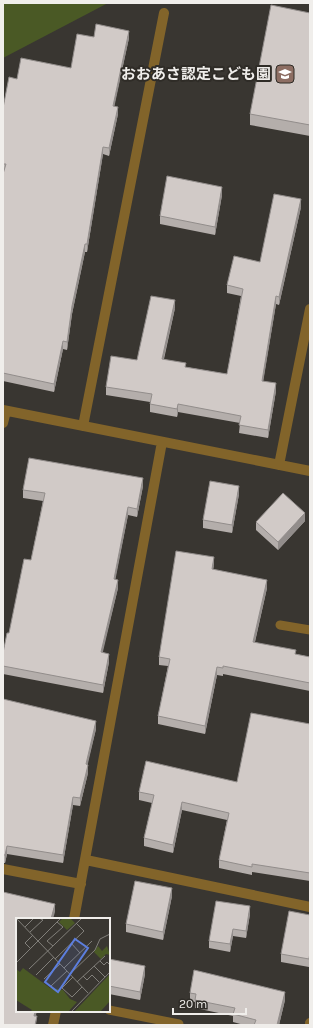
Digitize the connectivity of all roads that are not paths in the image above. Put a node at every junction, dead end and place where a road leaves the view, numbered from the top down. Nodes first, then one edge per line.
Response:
1 (164, 14) dead end
2 (310, 309) edge
3 (4, 411) edge
4 (3, 423) edge
5 (83, 426) junction
6 (162, 442) junction
7 (279, 465) junction
8 (310, 471) edge
9 (280, 625) dead end
10 (310, 630) edge
11 (86, 860) junction
12 (3, 869) edge
13 (81, 884) junction
14 (310, 906) edge
15 (74, 918) edge
16 (110, 1010) edge
17 (56, 1012) edge
18 (179, 1024) dead end
19 (53, 1025) edge

1 - 5 street
2 - 7 street
3 - 4 street
3 - 5 street
5 - 6 street
6 - 7 street
6 - 11 street
7 - 8 street
9 - 10 lane
11 - 13 street
11 - 14 street
12 - 13 street
13 - 15 street
16 - 18 lane
17 - 19 street

